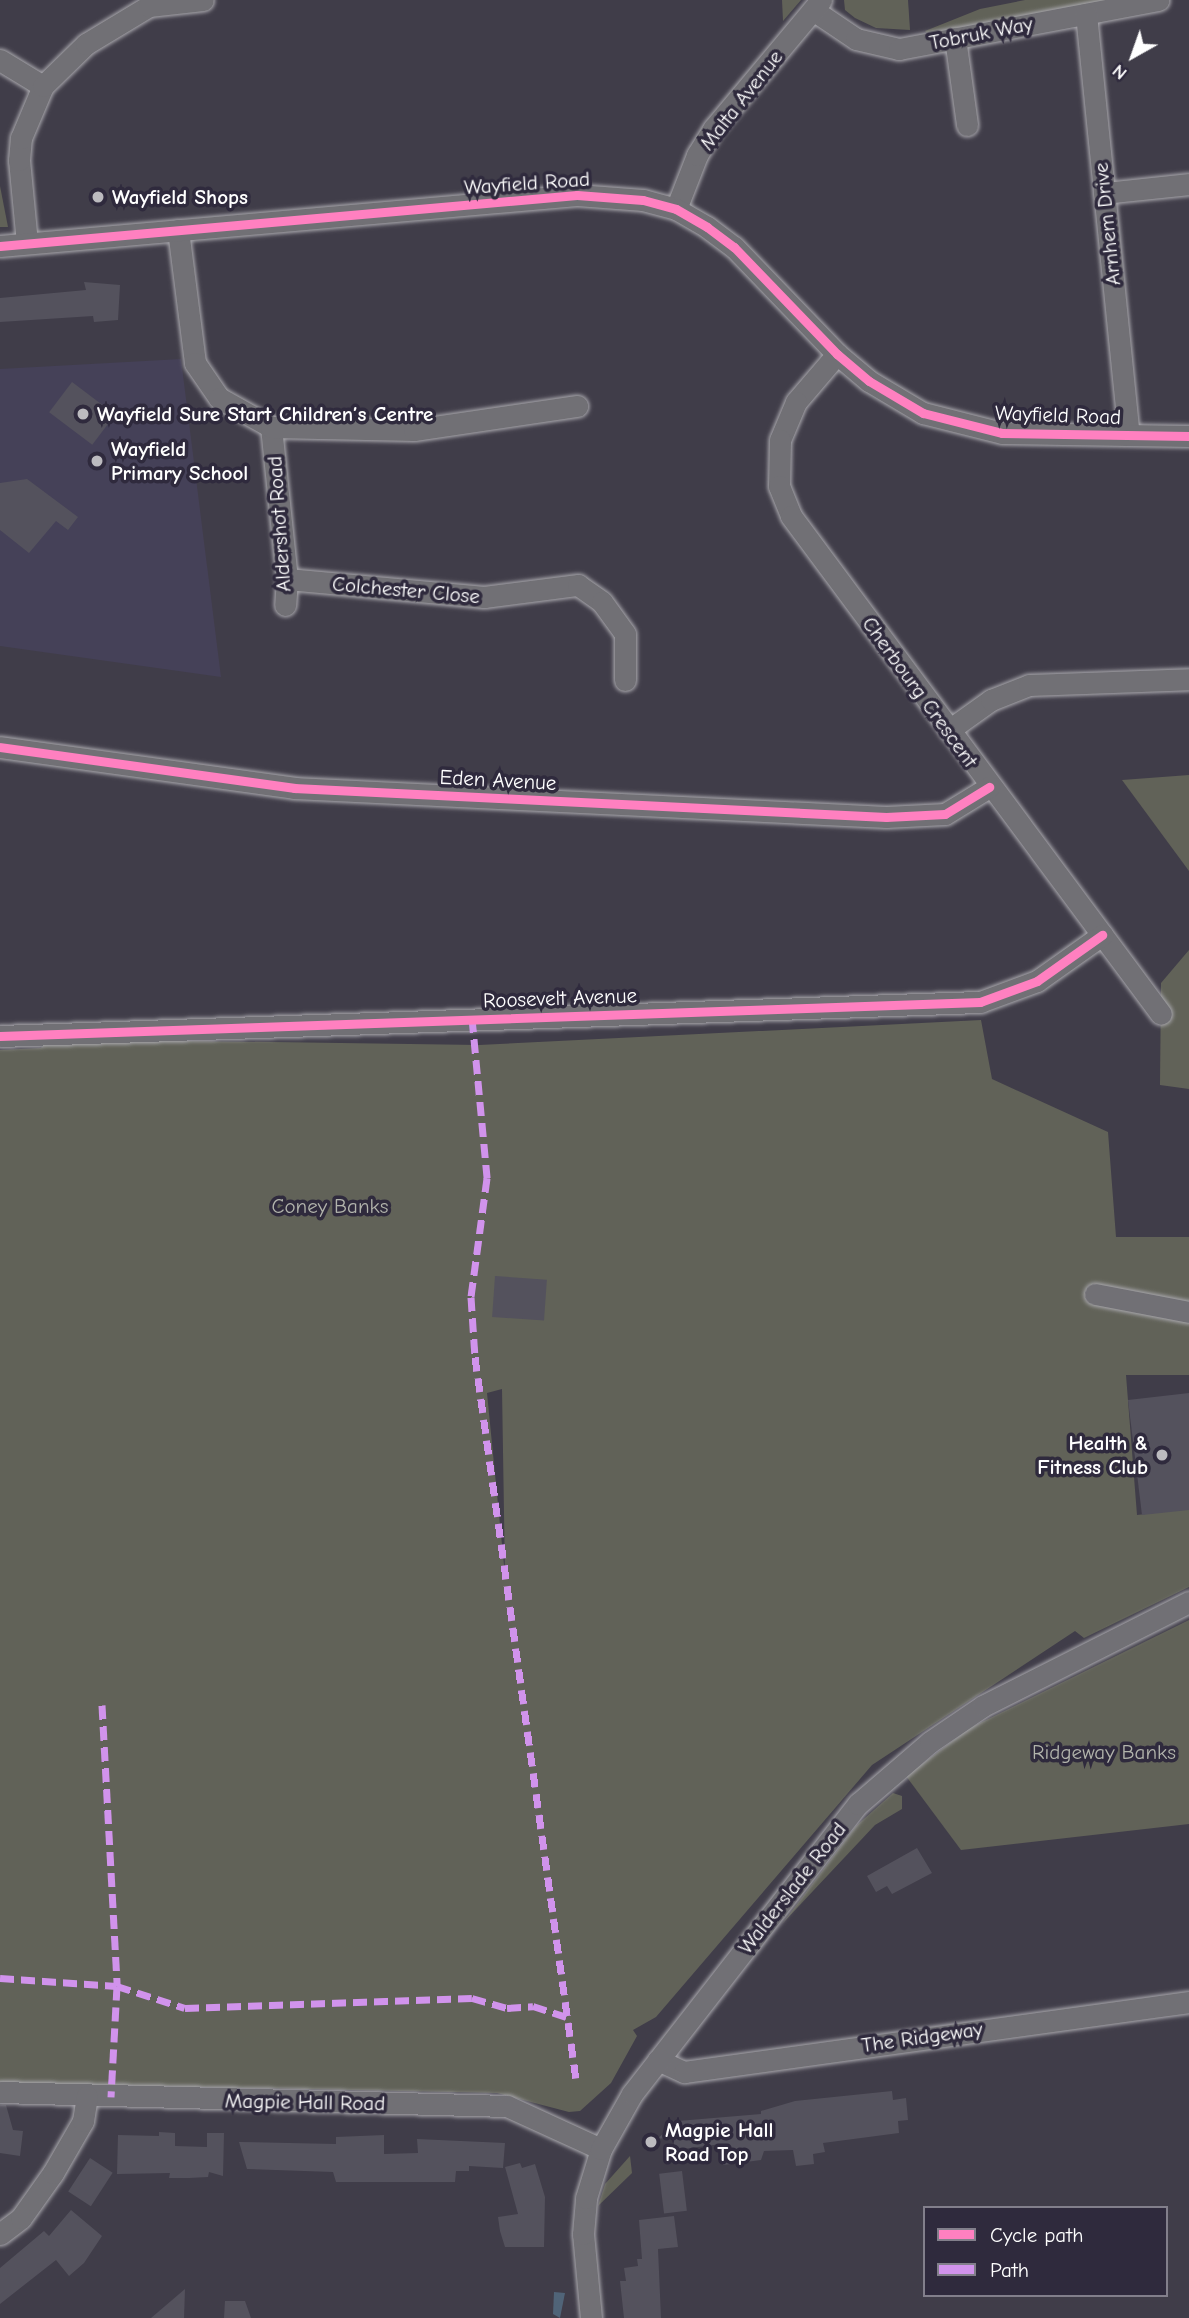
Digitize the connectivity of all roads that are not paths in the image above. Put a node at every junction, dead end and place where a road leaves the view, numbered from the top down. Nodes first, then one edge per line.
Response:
1 (203, 0) edge
2 (1158, 0) edge
3 (817, 5) edge
4 (1086, 14) junction
5 (955, 38) junction
6 (0, 60) edge
7 (43, 86) junction
8 (967, 125) dead end
9 (9, 160) edge
10 (1189, 184) edge
11 (1104, 193) junction
12 (676, 209) junction
13 (178, 230) junction
14 (27, 243) junction
15 (0, 246) edge
16 (837, 354) junction
17 (577, 406) dead end
18 (271, 427) junction
19 (1129, 435) junction
20 (1189, 436) edge
21 (287, 579) junction
22 (285, 605) dead end
23 (625, 680) dead end
24 (1189, 680) edge
25 (949, 730) junction
26 (0, 747) edge
27 (989, 787) junction
28 (1102, 935) junction
29 (1161, 1014) dead end
30 (0, 1036) edge
31 (1095, 1294) dead end
32 (1189, 1312) edge
33 (1189, 1602) edge
34 (1189, 2002) edge
35 (658, 2060) junction
36 (0, 2092) edge
37 (87, 2096) junction
38 (601, 2149) junction
39 (0, 2234) edge
40 (591, 2318) edge

1 - 7 street
2 - 4 street, Tobruk Way
3 - 5 street, Tobruk Way
3 - 12 street, Malta Avenue
4 - 5 street, Tobruk Way
4 - 11 street, Arnhem Drive
5 - 8 street
6 - 7 street
7 - 9 street
9 - 14 street
10 - 11 street
11 - 19 street, Arnhem Drive
12 - 13 street, Wayfield Road
12 - 16 street, Wayfield Road
13 - 14 street, Wayfield Road
13 - 18 street, Aldershot Road
14 - 15 street, Wayfield Road
16 - 19 street, Wayfield Road
16 - 25 street, Cherbourg Crescent
17 - 18 street
18 - 21 street, Aldershot Road
19 - 20 street, Wayfield Road
21 - 22 street, Aldershot Road
21 - 23 street, Colchester Close
24 - 25 street
25 - 27 street, Cherbourg Crescent
26 - 27 street, Eden Avenue
27 - 28 street, Cherbourg Crescent
28 - 29 street, Cherbourg Crescent
28 - 30 street, Roosevelt Avenue
31 - 32 street
33 - 35 street, Walderslade Road
34 - 35 street, The Ridgeway
35 - 38 street, Walderslade Road
36 - 37 street, Magpie Hall Road
37 - 38 street, Magpie Hall Road
37 - 39 street
38 - 40 street, Walderslade Road

